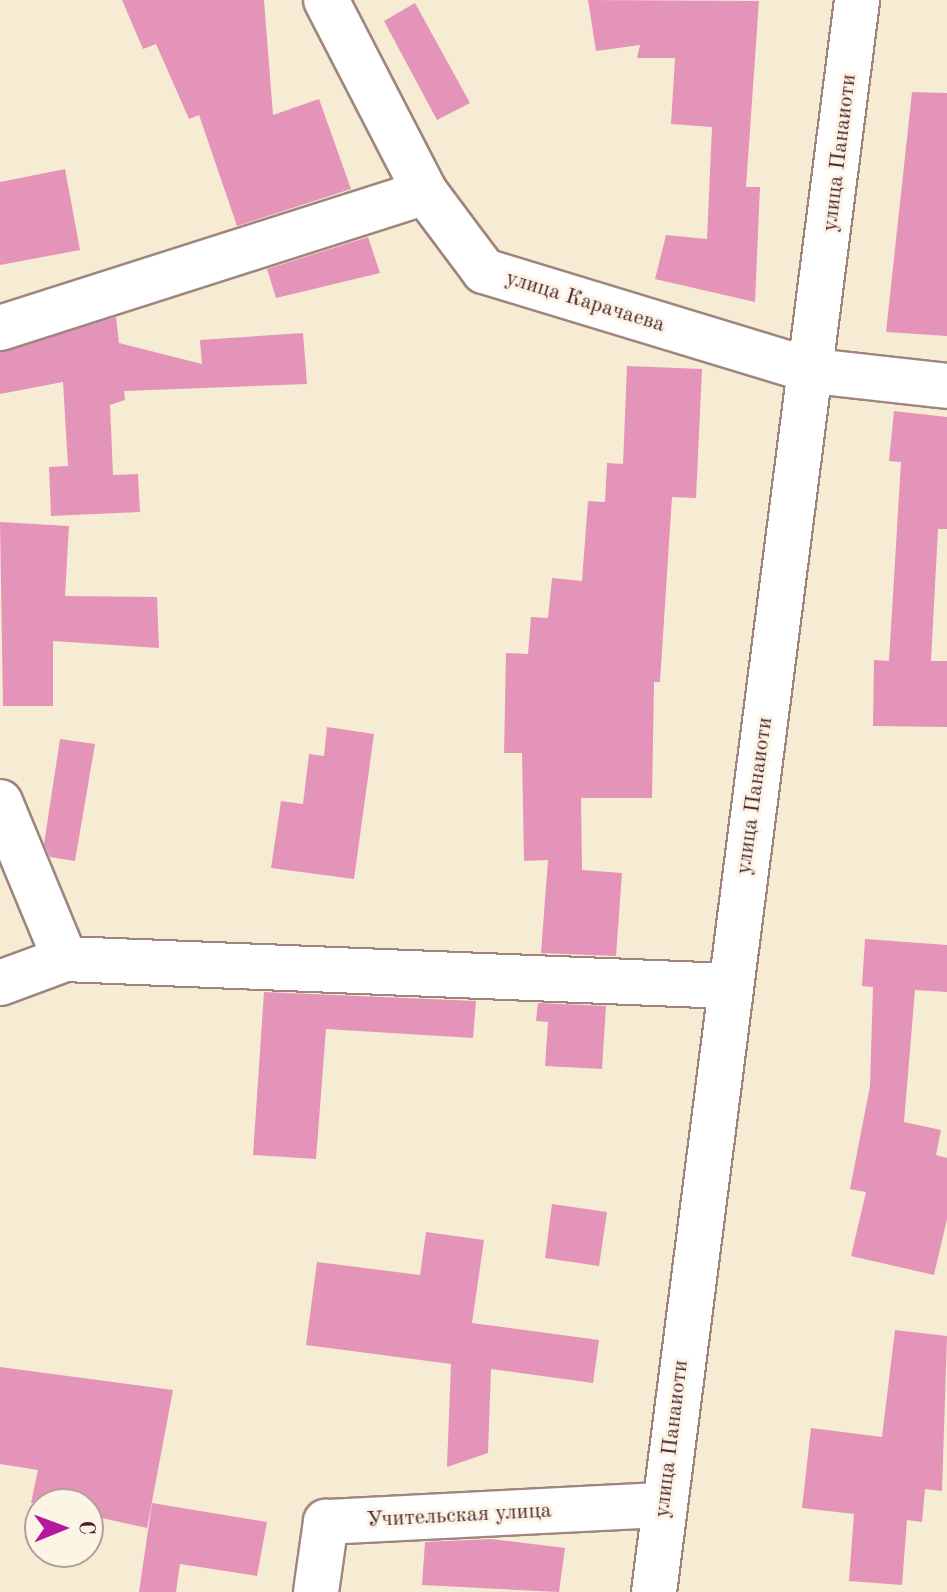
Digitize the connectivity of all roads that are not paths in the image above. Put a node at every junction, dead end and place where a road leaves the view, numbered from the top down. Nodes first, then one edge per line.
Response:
1 (326, 0) edge
2 (857, 0) edge
3 (425, 192) junction
4 (0, 328) edge
5 (814, 371) junction
6 (947, 386) edge
7 (0, 802) edge
8 (65, 959) junction
9 (0, 983) edge
10 (729, 986) junction
11 (663, 1505) junction
12 (316, 1592) edge
13 (654, 1592) edge

1 - 3 street, улица Карачаева
2 - 5 street, улица Панаиоти
3 - 4 street
3 - 5 street, улица Карачаева
5 - 6 street, улица Карачаева
5 - 10 street, улица Панаиоти
7 - 8 street
8 - 9 street
8 - 10 street
10 - 11 street, улица Панаиоти
11 - 12 street, Учительская улица
11 - 13 street, улица Панаиоти

